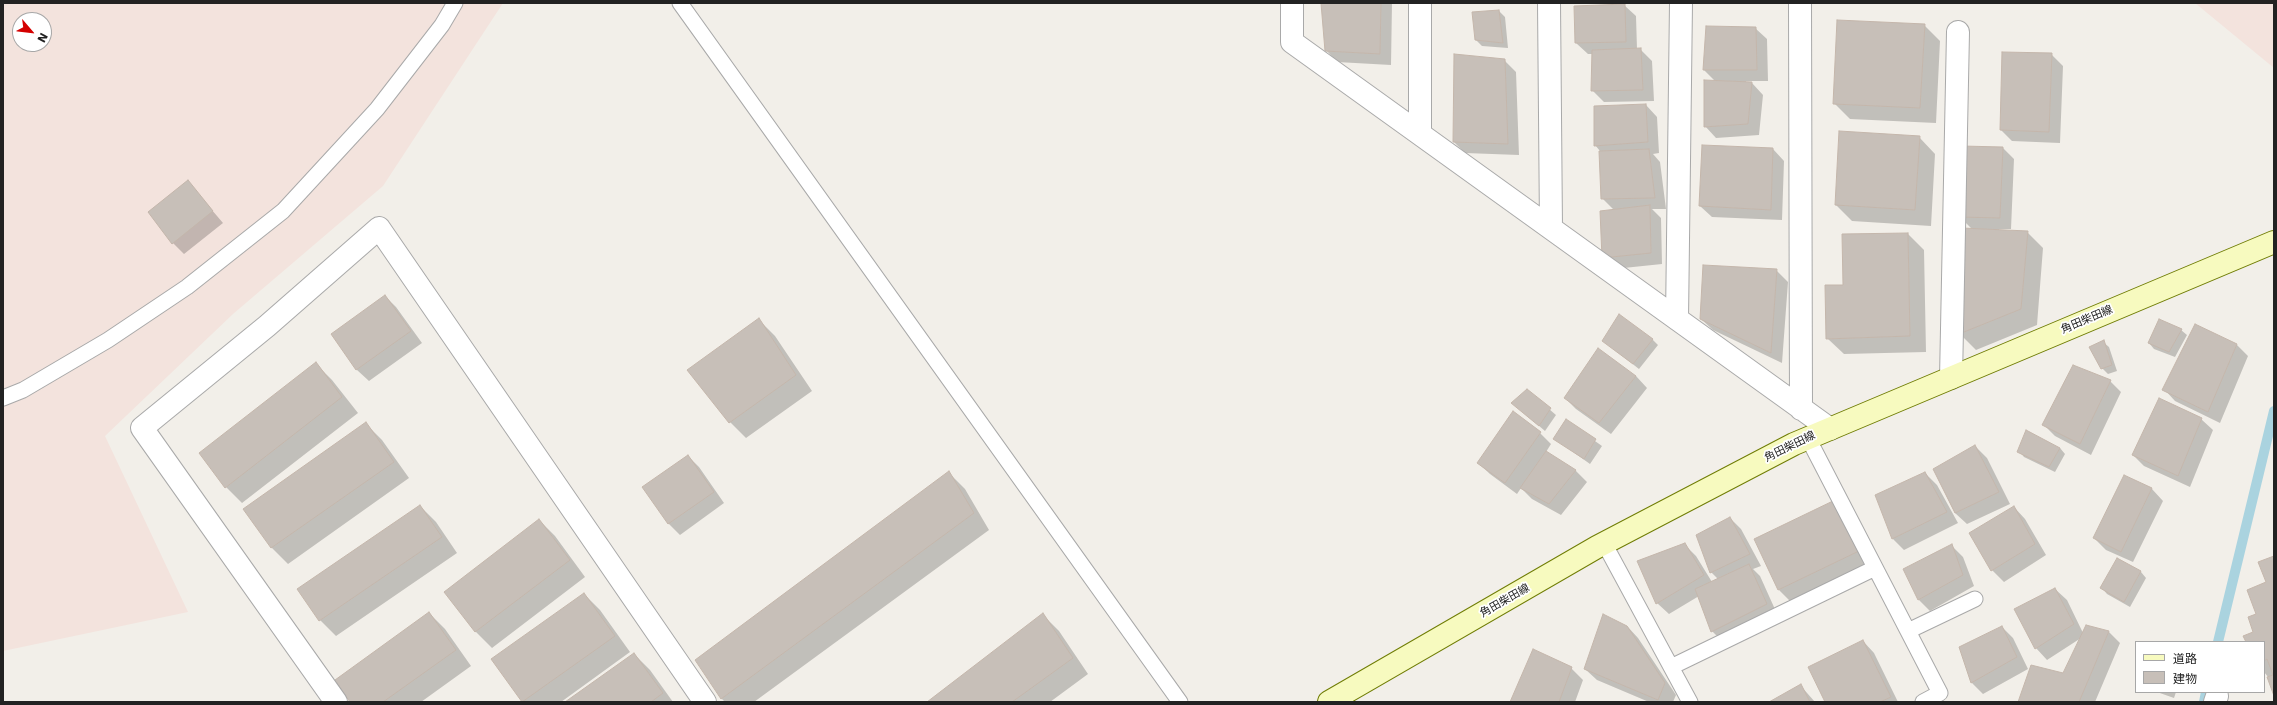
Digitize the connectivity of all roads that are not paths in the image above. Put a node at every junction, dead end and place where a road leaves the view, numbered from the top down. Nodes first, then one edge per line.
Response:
1 (455, 3) edge
2 (680, 3) edge
3 (1292, 3) edge
4 (1420, 3) edge
5 (1549, 3) edge
6 (1680, 3) edge
7 (1800, 3) edge
8 (1958, 32) dead end
9 (1420, 134) junction
10 (1551, 228) junction
11 (2274, 242) edge
12 (1677, 319) junction
13 (1952, 378) junction
14 (3, 398) edge
15 (1801, 409) junction
16 (1830, 429) junction
17 (1808, 438) junction
18 (1604, 543) junction
19 (1875, 568) junction
20 (1975, 599) dead end
21 (1908, 631) junction
22 (1671, 667) junction
23 (336, 702) edge
24 (705, 702) edge
25 (1180, 702) edge
26 (1329, 702) edge
27 (1690, 702) edge
28 (1923, 702) edge

1 - 14 lane
2 - 25 lane
3 - 9 street
4 - 9 street
5 - 10 street
6 - 12 street
7 - 15 street
8 - 13 street
9 - 10 street
10 - 12 street
11 - 13 main road, 角田柴田線
12 - 15 street
13 - 16 main road, 角田柴田線
15 - 16 street
16 - 17 main road, 角田柴田線
17 - 18 main road, 角田柴田線
17 - 19 lane
18 - 22 lane
18 - 26 main road, 角田柴田線
19 - 21 lane
19 - 22 lane
20 - 21 lane
21 - 28 lane
22 - 27 lane
23 - 24 street

